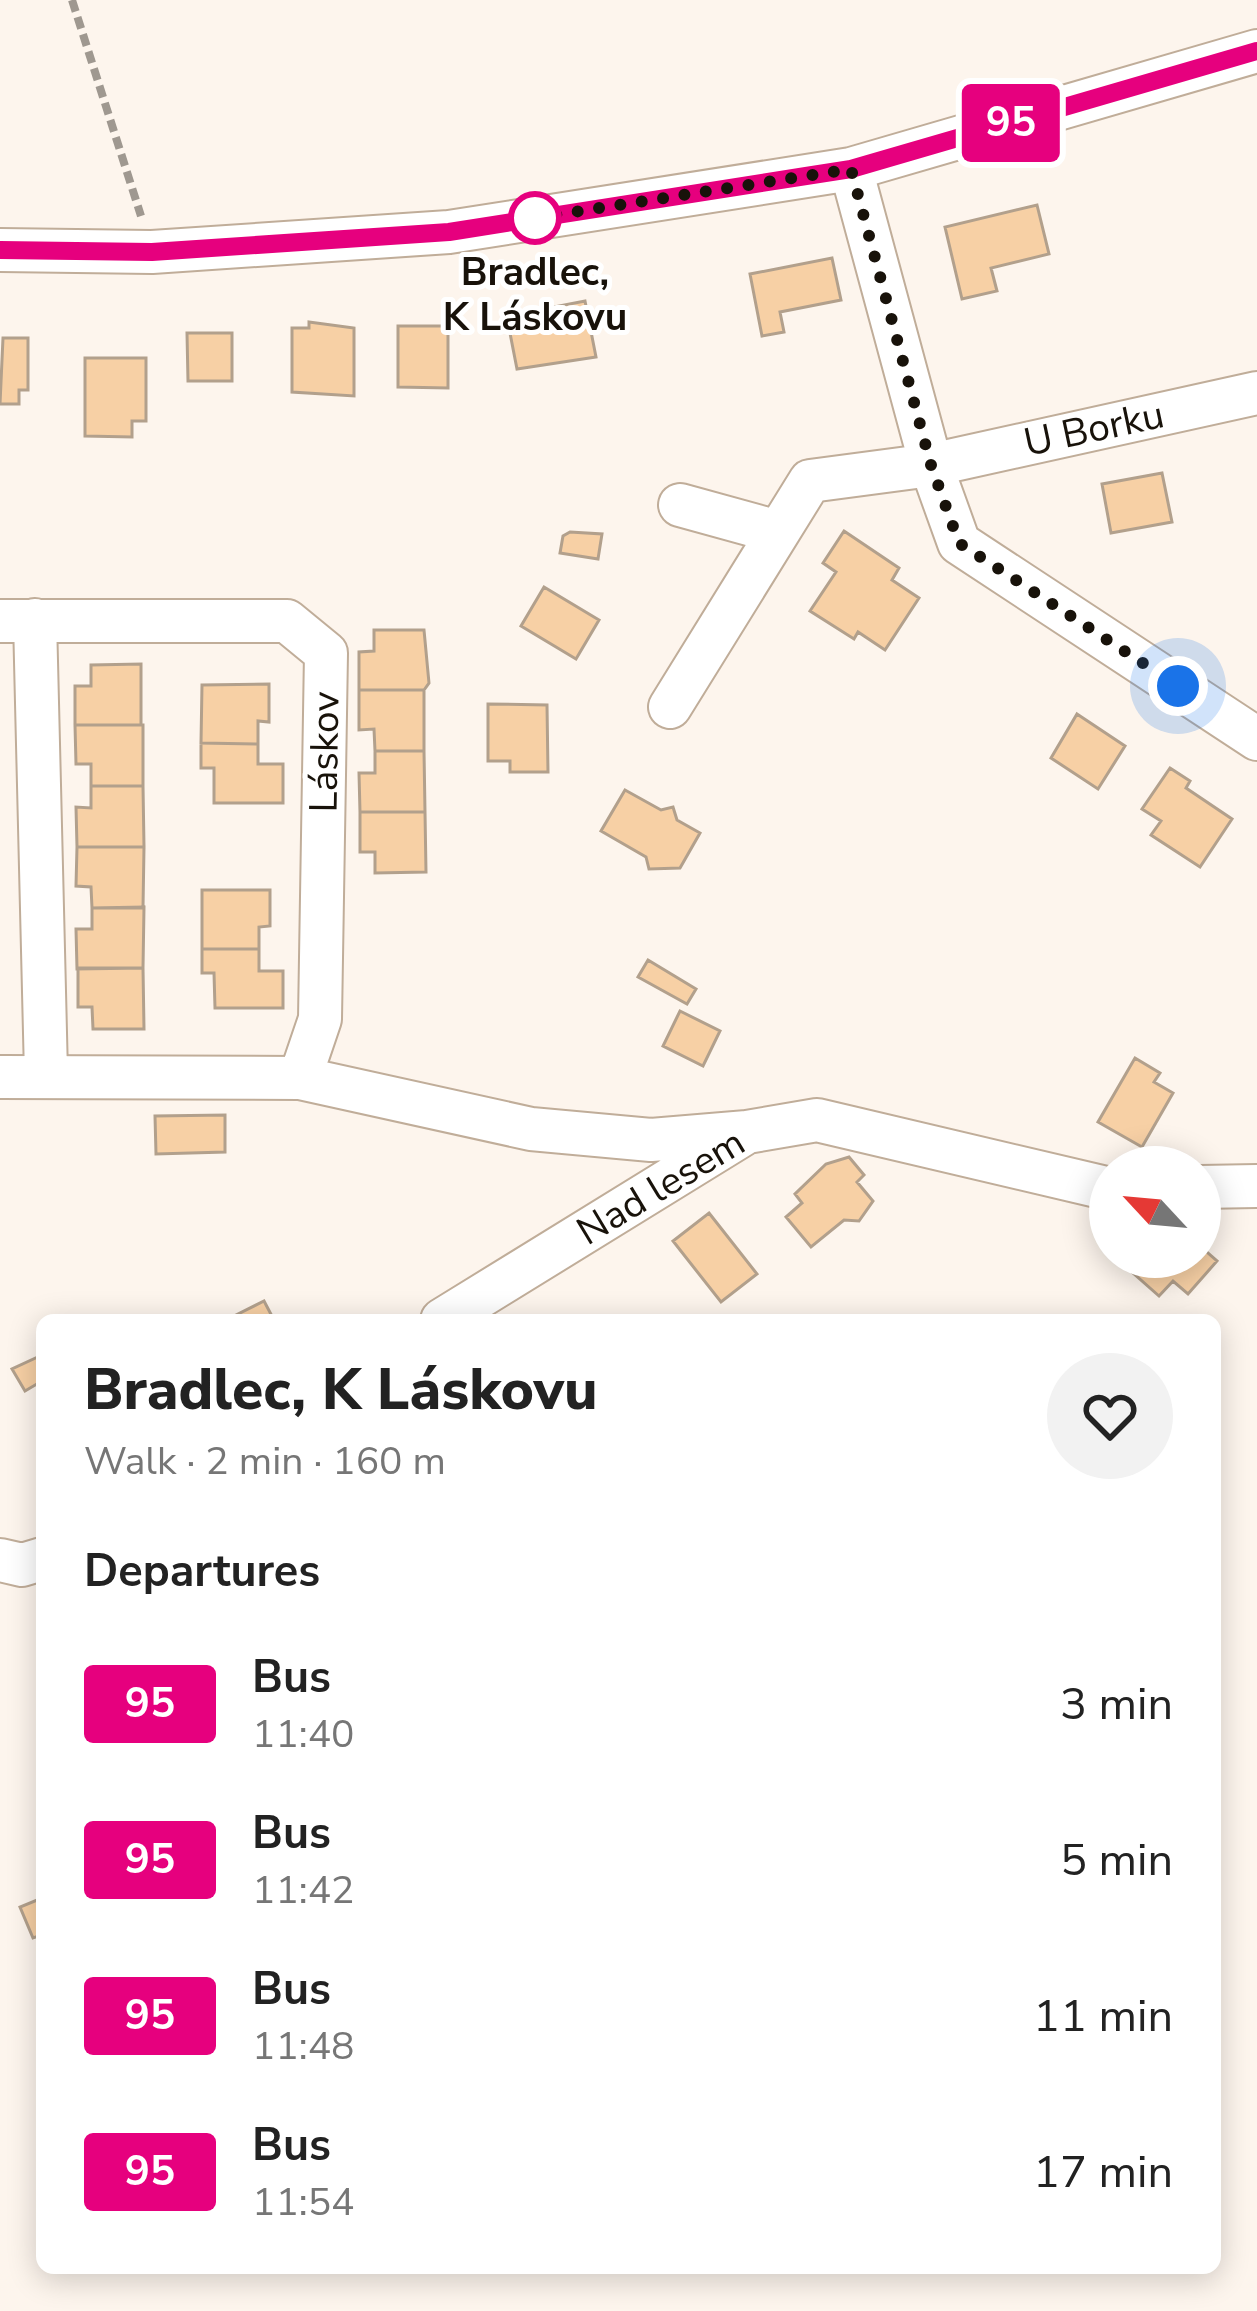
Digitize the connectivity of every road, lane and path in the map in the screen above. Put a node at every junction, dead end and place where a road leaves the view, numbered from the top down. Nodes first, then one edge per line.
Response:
1 (72, 0) edge
2 (1257, 51) edge
3 (851, 169) junction
4 (0, 250) edge
5 (152, 252) junction
6 (1257, 393) edge
7 (931, 465) junction
8 (680, 505) dead end
9 (778, 532) junction
10 (18, 620) edge
11 (670, 706) dead end
12 (1257, 739) edge
13 (46, 1074) junction
14 (0, 1077) edge
15 (300, 1078) junction
16 (747, 1132) junction
17 (1089, 1184) edge
18 (1257, 1186) edge
19 (1221, 1187) edge
20 (452, 1314) edge
21 (0, 1560) edge
22 (36, 1560) edge

1 - 5 path
2 - 3 street
3 - 5 street
3 - 7 street
4 - 5 street
6 - 7 street, U Borku
7 - 9 street, U Borku
7 - 12 street
8 - 9 street
9 - 11 street
10 - 13 street, Láskov
10 - 15 street, Láskov
13 - 14 street
13 - 15 street
15 - 16 street
16 - 17 street, Nad lesem
16 - 20 street, Nad lesem
18 - 19 street
21 - 22 street

